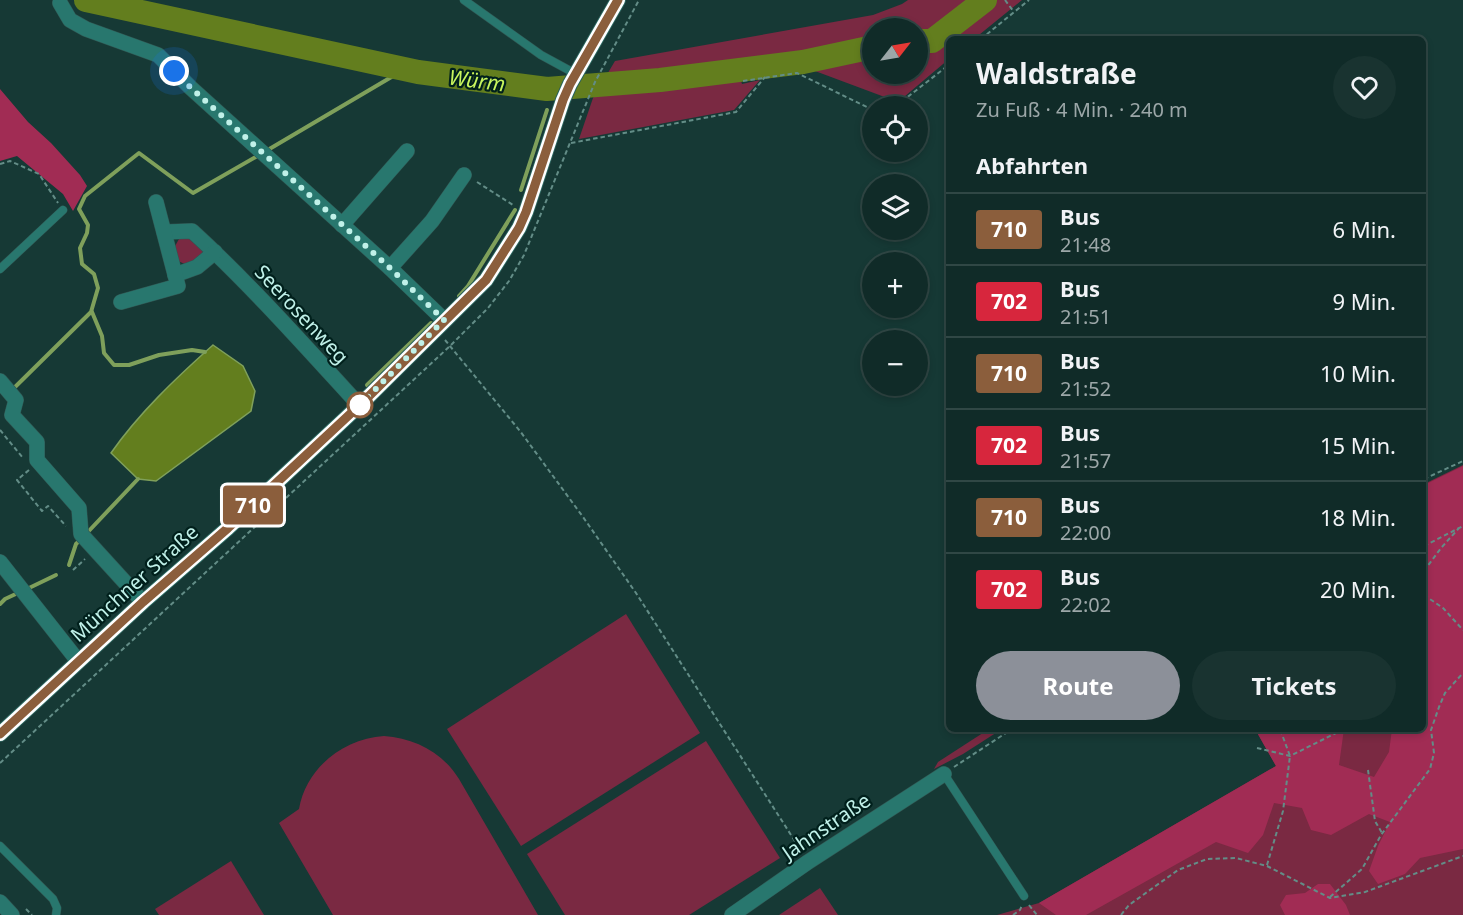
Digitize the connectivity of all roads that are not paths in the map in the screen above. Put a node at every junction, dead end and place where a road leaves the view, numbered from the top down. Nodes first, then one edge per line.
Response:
1 (464, 0) edge
2 (618, 0) edge
3 (60, 3) dead end
4 (573, 79) junction
5 (407, 151) dead end
6 (464, 175) road end
7 (156, 202) dead end
8 (63, 210) road end
9 (342, 225) junction
10 (164, 232) junction
11 (214, 252) junction
12 (390, 268) junction
13 (0, 269) edge
14 (175, 275) junction
15 (121, 302) dead end
16 (444, 320) junction
17 (0, 381) edge
18 (359, 405) junction
19 (0, 562) edge
20 (143, 602) junction
21 (78, 661) junction
22 (0, 734) edge
23 (944, 774) joint
24 (0, 846) edge
25 (1024, 897) road end
26 (0, 902) edge
27 (12, 915) edge
28 (56, 915) edge
29 (732, 915) edge

1 - 4 lane
2 - 4 street, Münchner Straße
3 - 9 street
4 - 16 street, Münchner Straße
5 - 9 street
6 - 12 street
7 - 10 street
8 - 13 lane
9 - 12 street
10 - 11 street, Seerosenweg
10 - 14 street
11 - 14 street
11 - 18 street, Seerosenweg
12 - 16 street
14 - 15 street
16 - 18 street, Münchner Straße
17 - 20 street
18 - 20 street, Münchner Straße
19 - 21 street
20 - 21 street, Münchner Straße
21 - 22 street, Münchner Straße
23 - 25 lane
23 - 29 street, Jahnstraße
24 - 28 lane
26 - 27 street

